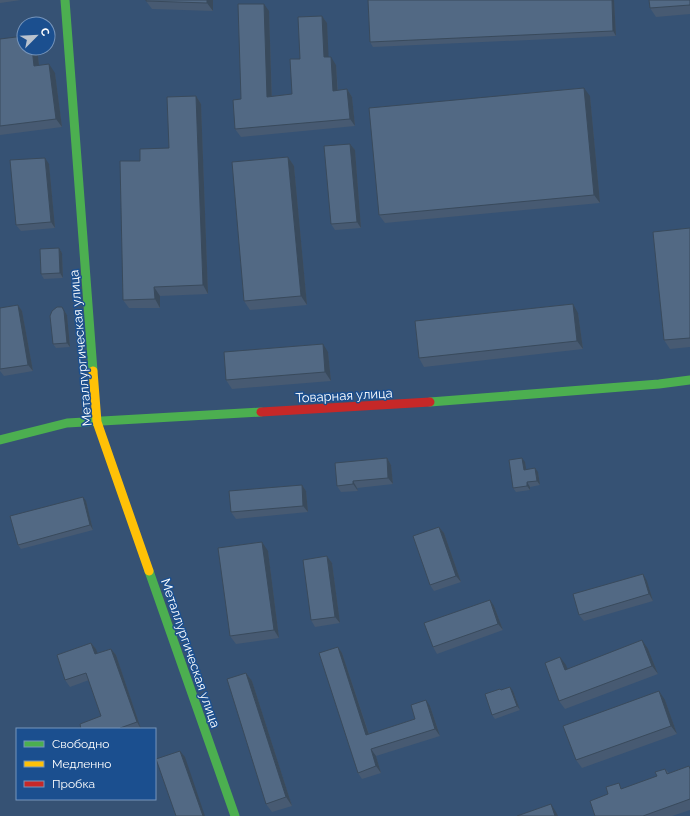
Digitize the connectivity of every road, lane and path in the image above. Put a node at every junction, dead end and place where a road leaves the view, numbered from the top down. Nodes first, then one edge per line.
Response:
1 (65, 0) edge
2 (690, 380) edge
3 (97, 422) junction
4 (0, 440) edge
5 (235, 816) edge

1 - 3 street, Металлургическая улица
2 - 3 street, Товарная улица
3 - 4 street, Товарная улица
3 - 5 street, Металлургическая улица

